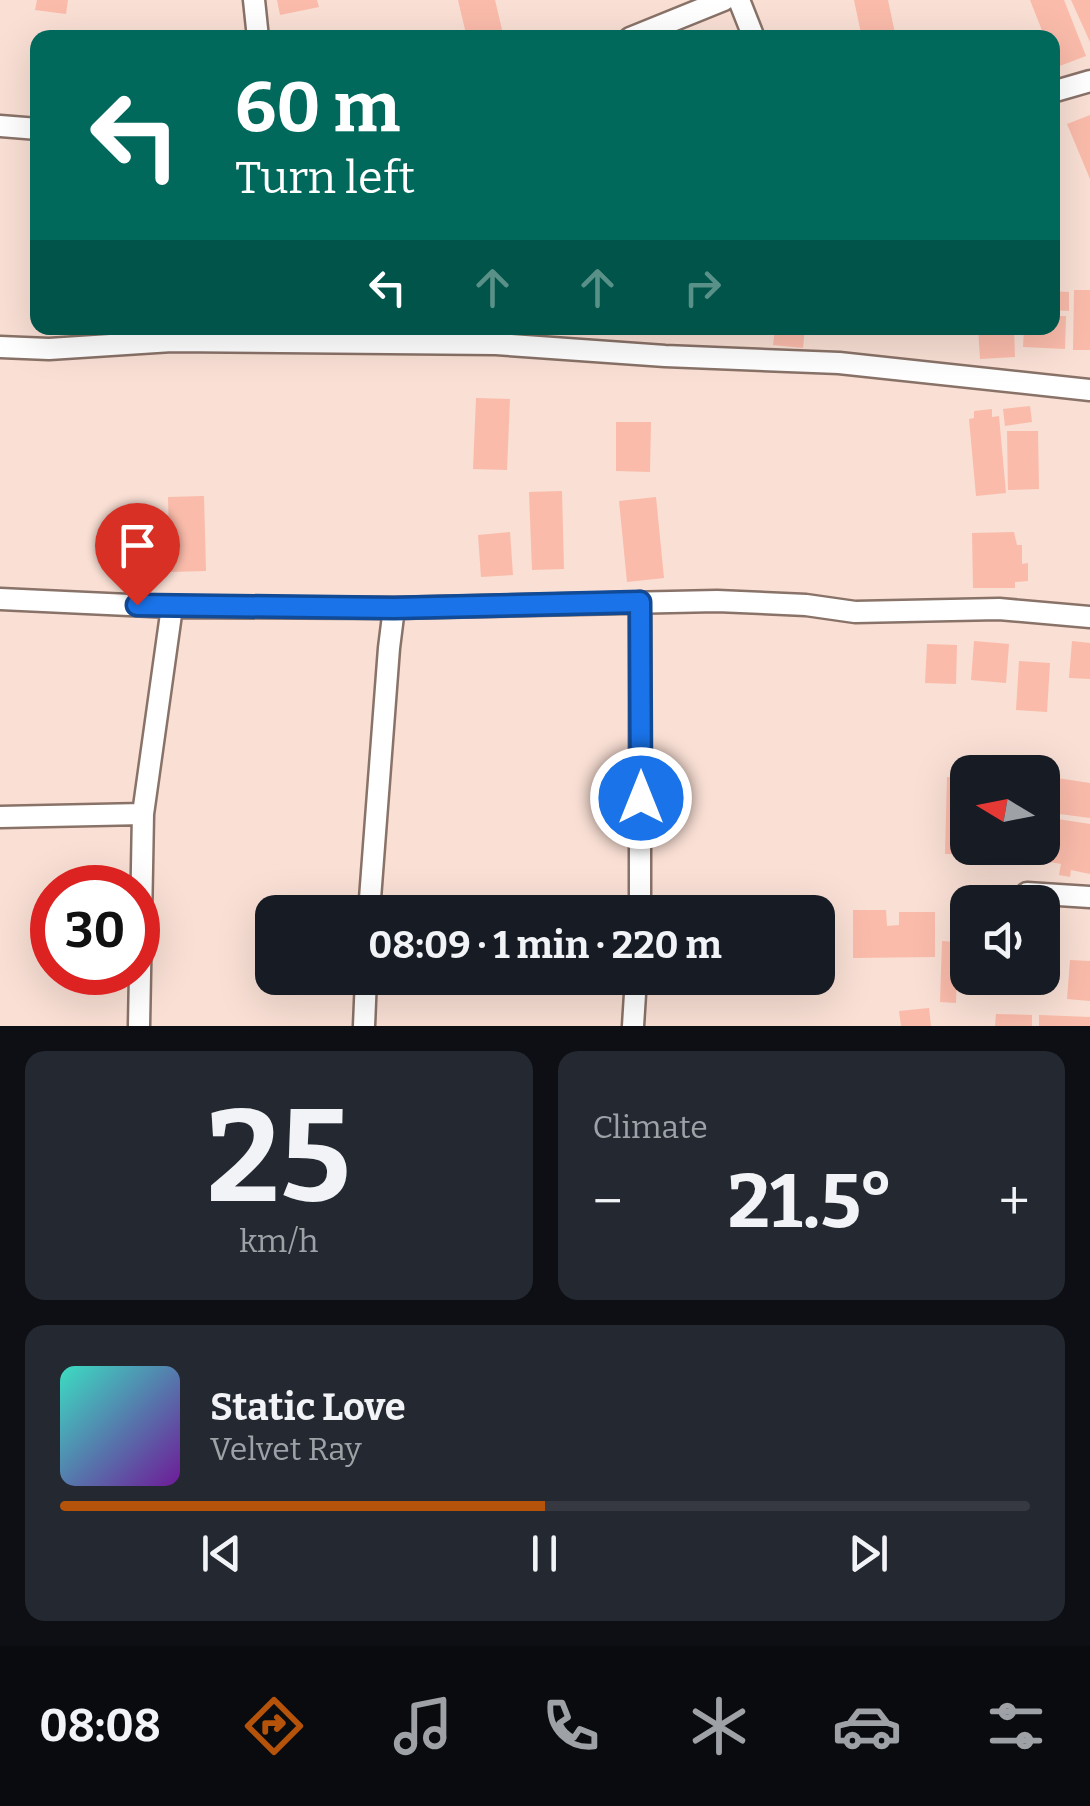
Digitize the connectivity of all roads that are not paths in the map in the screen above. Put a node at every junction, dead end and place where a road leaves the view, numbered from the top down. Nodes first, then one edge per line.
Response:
1 (254, 0) edge
2 (722, 0) edge
3 (739, 0) edge
4 (257, 30) edge
5 (649, 30) edge
6 (751, 30) edge
7 (1090, 82) edge
8 (1060, 90) edge
9 (0, 126) edge
10 (30, 128) edge
11 (0, 347) edge
12 (1090, 390) edge
13 (0, 599) edge
14 (640, 602) junction
15 (172, 607) junction
16 (394, 608) junction
17 (1090, 617) edge
18 (144, 814) junction
19 (0, 817) edge
20 (370, 895) edge
21 (640, 895) edge
22 (1060, 895) edge
23 (1090, 897) edge
24 (365, 995) edge
25 (635, 995) edge
26 (139, 1026) edge
27 (364, 1026) edge
28 (633, 1026) edge

1 - 4 street
2 - 5 street
3 - 6 street
7 - 8 street
9 - 10 street
11 - 12 street
13 - 15 street
14 - 16 street
14 - 17 street
14 - 21 street
15 - 16 street
15 - 18 street
16 - 20 street
18 - 19 street
18 - 26 street
22 - 23 street
24 - 27 street
25 - 28 street

